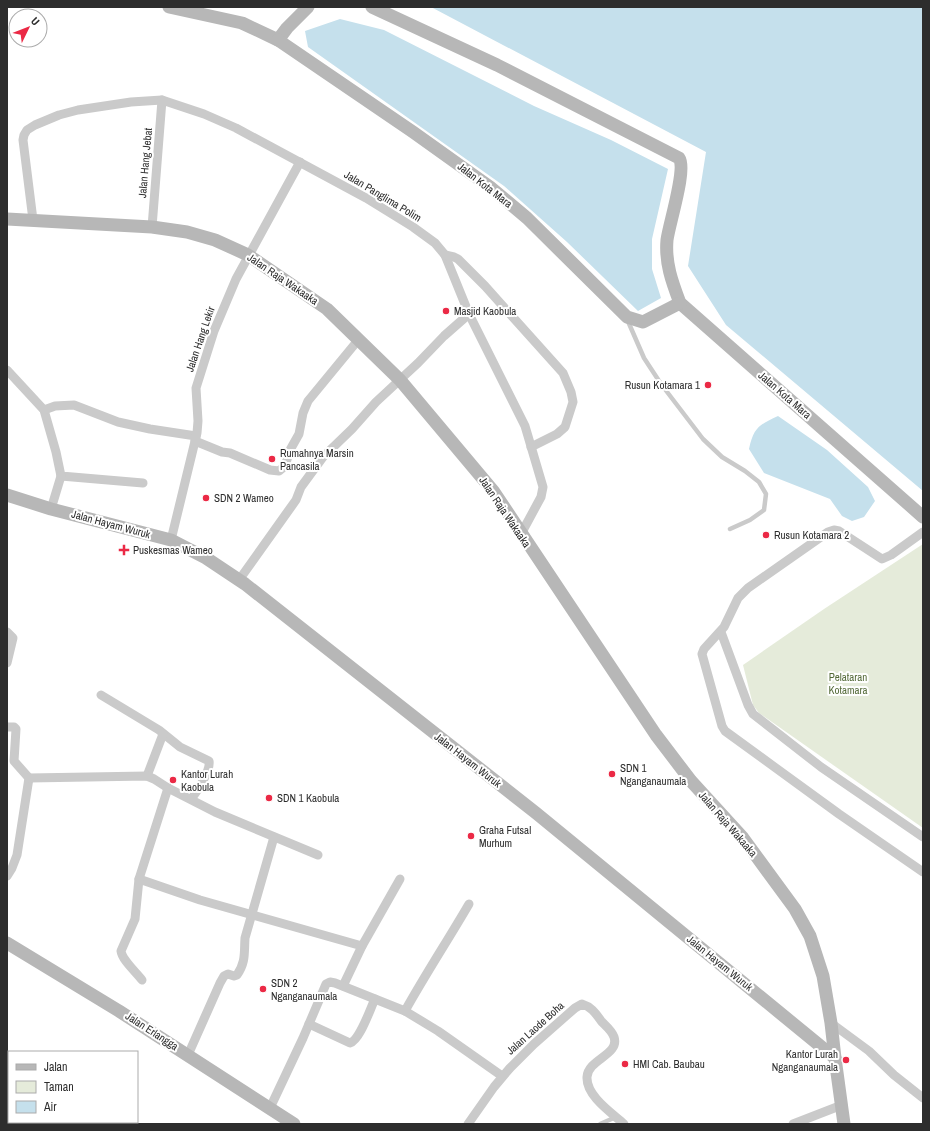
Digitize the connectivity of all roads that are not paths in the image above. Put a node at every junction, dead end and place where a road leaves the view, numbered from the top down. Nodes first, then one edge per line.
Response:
1 (169, 7) edge
2 (308, 7) edge
3 (372, 7) edge
4 (278, 40) junction
5 (162, 100) junction
6 (300, 162) junction
7 (7, 219) edge
8 (33, 220) junction
9 (152, 227) junction
10 (248, 255) junction
11 (445, 255) junction
12 (680, 303) junction
13 (469, 314) junction
14 (627, 317) junction
15 (359, 339) junction
16 (7, 370) edge
17 (400, 380) junction
18 (44, 410) junction
19 (196, 438) junction
20 (531, 447) junction
21 (61, 476) junction
22 (143, 483) dead end
23 (7, 495) edge
24 (51, 509) junction
25 (923, 517) edge
26 (730, 529) dead end
27 (923, 532) edge
28 (521, 534) junction
29 (171, 540) junction
30 (239, 580) junction
31 (7, 632) edge
32 (721, 632) junction
33 (7, 663) edge
34 (101, 695) dead end
35 (7, 727) edge
36 (163, 734) junction
37 (147, 776) junction
38 (29, 778) junction
39 (168, 788) junction
40 (191, 799) junction
41 (274, 836) junction
42 (923, 837) edge
43 (318, 855) dead end
44 (923, 872) edge
45 (7, 876) edge
46 (139, 879) junction
47 (400, 879) dead end
48 (469, 904) dead end
49 (252, 915) junction
50 (7, 942) edge
51 (362, 946) junction
52 (142, 980) dead end
53 (342, 986) junction
54 (374, 999) junction
55 (405, 1011) junction
56 (832, 1023) junction
57 (309, 1024) junction
58 (188, 1055) junction
59 (835, 1058) junction
60 (502, 1076) junction
61 (923, 1098) edge
62 (842, 1105) junction
63 (270, 1108) junction
64 (616, 1116) junction
65 (294, 1124) edge
66 (468, 1124) edge
67 (600, 1124) edge
68 (624, 1124) edge
69 (793, 1124) edge
70 (844, 1124) edge

1 - 4 street, Jalan Kota Mara
2 - 4 street
3 - 12 street, Jalan Kota Mara
4 - 14 street, Jalan Kota Mara
5 - 6 street, Jalan Panglima Polim
5 - 8 street, Jalan Panglima Polim
5 - 9 street, Jalan Hang Jebat
6 - 10 street, Jalan Hang Lekir
6 - 11 street, Jalan Panglima Polim
7 - 8 street, Jalan Raja Wakaaka
8 - 9 street, Jalan Raja Wakaaka
9 - 10 street, Jalan Raja Wakaaka
10 - 15 street, Jalan Raja Wakaaka
10 - 19 street, Jalan Hang Lekir
11 - 13 street, Jalan Panglima Polim
11 - 20 street
12 - 14 street
12 - 25 street, Jalan Kota Mara
13 - 17 street
13 - 20 street, Jalan Panglima Polim
14 - 26 lane
15 - 17 street, Jalan Raja Wakaaka
15 - 19 street
16 - 18 street
17 - 28 street, Jalan Raja Wakaaka
17 - 30 street
18 - 19 street
18 - 21 street
19 - 29 street, Jalan Hang Lekir
20 - 28 street, Jalan Panglima Polim
21 - 22 street
21 - 24 street
23 - 24 street, Jalan Hayam Wuruk
24 - 29 street, Jalan Hayam Wuruk
27 - 32 street
28 - 56 street, Jalan Raja Wakaaka
29 - 30 street, Jalan Hayam Wuruk
30 - 59 street, Jalan Hayam Wuruk
31 - 33 street
32 - 42 street
32 - 44 street
34 - 36 street
35 - 38 street
36 - 37 street
36 - 40 street
37 - 38 street
37 - 39 street
38 - 45 street
39 - 40 street
39 - 46 street
40 - 41 street
41 - 43 street
41 - 49 street
46 - 49 street
46 - 52 street
47 - 51 street
48 - 55 street
49 - 51 street
49 - 58 street
50 - 58 street, Jalan Erlangga
51 - 53 street
53 - 54 street
53 - 57 street
54 - 55 street
54 - 57 street
55 - 60 street
56 - 59 street, Jalan Raja Wakaaka
56 - 61 street
57 - 63 street
58 - 63 street, Jalan Erlangga
59 - 62 street
60 - 64 street, Jalan Laode Boha
60 - 66 street, Jalan Laode Boha
62 - 69 street
62 - 70 street
63 - 65 street, Jalan Erlangga
64 - 67 lane
64 - 68 street, Jalan Laode Boha

